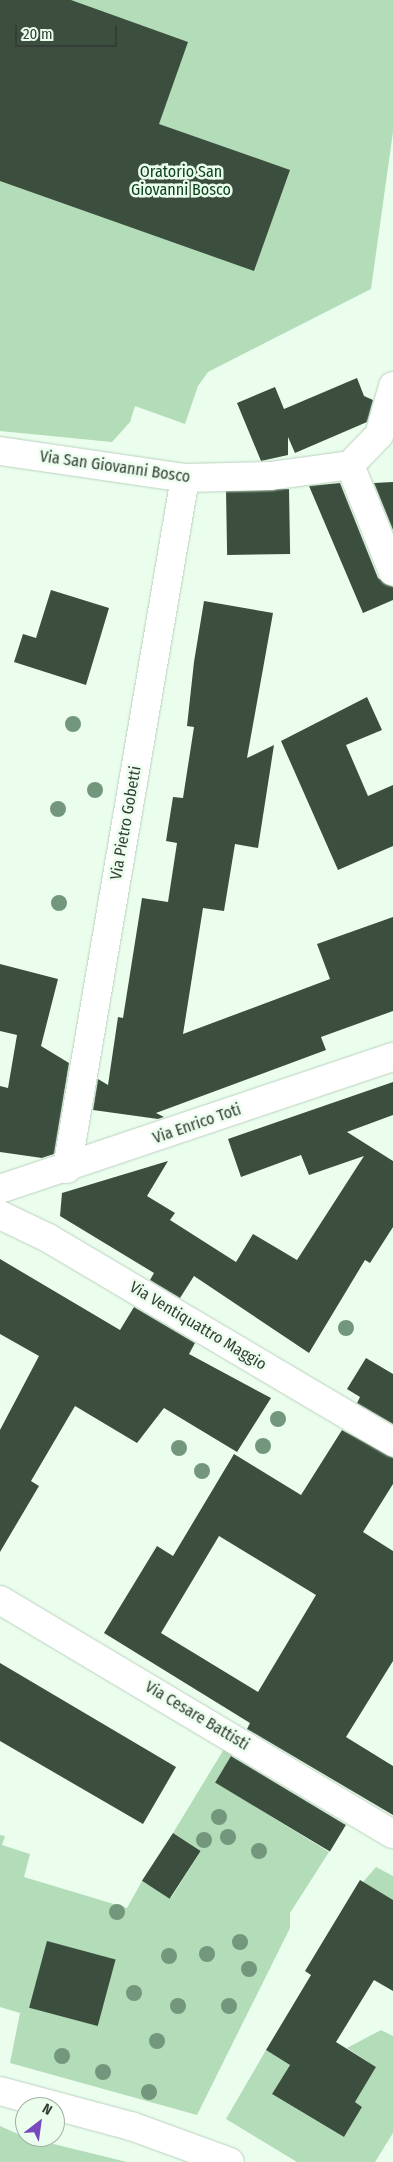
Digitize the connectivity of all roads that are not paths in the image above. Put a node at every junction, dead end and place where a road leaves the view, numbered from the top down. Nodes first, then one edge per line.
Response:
1 (393, 386) edge
2 (0, 451) edge
3 (350, 465) junction
4 (185, 478) junction
5 (393, 572) edge
6 (393, 1056) edge
7 (67, 1168) junction
8 (0, 1189) edge
9 (0, 1215) edge
10 (393, 1442) edge
11 (0, 1600) edge
12 (393, 1834) edge
13 (0, 2091) edge
14 (230, 2162) edge

1 - 3 street
2 - 4 street, Via San Giovanni Bosco
3 - 4 street, Via San Giovanni Bosco
3 - 5 street
4 - 7 street, Via Pietro Gobetti
6 - 7 street, Via Enrico Toti
7 - 8 street, Via Enrico Toti
9 - 10 street, Via Ventiquattro Maggio
11 - 12 street, Via Cesare Battisti
13 - 14 street

